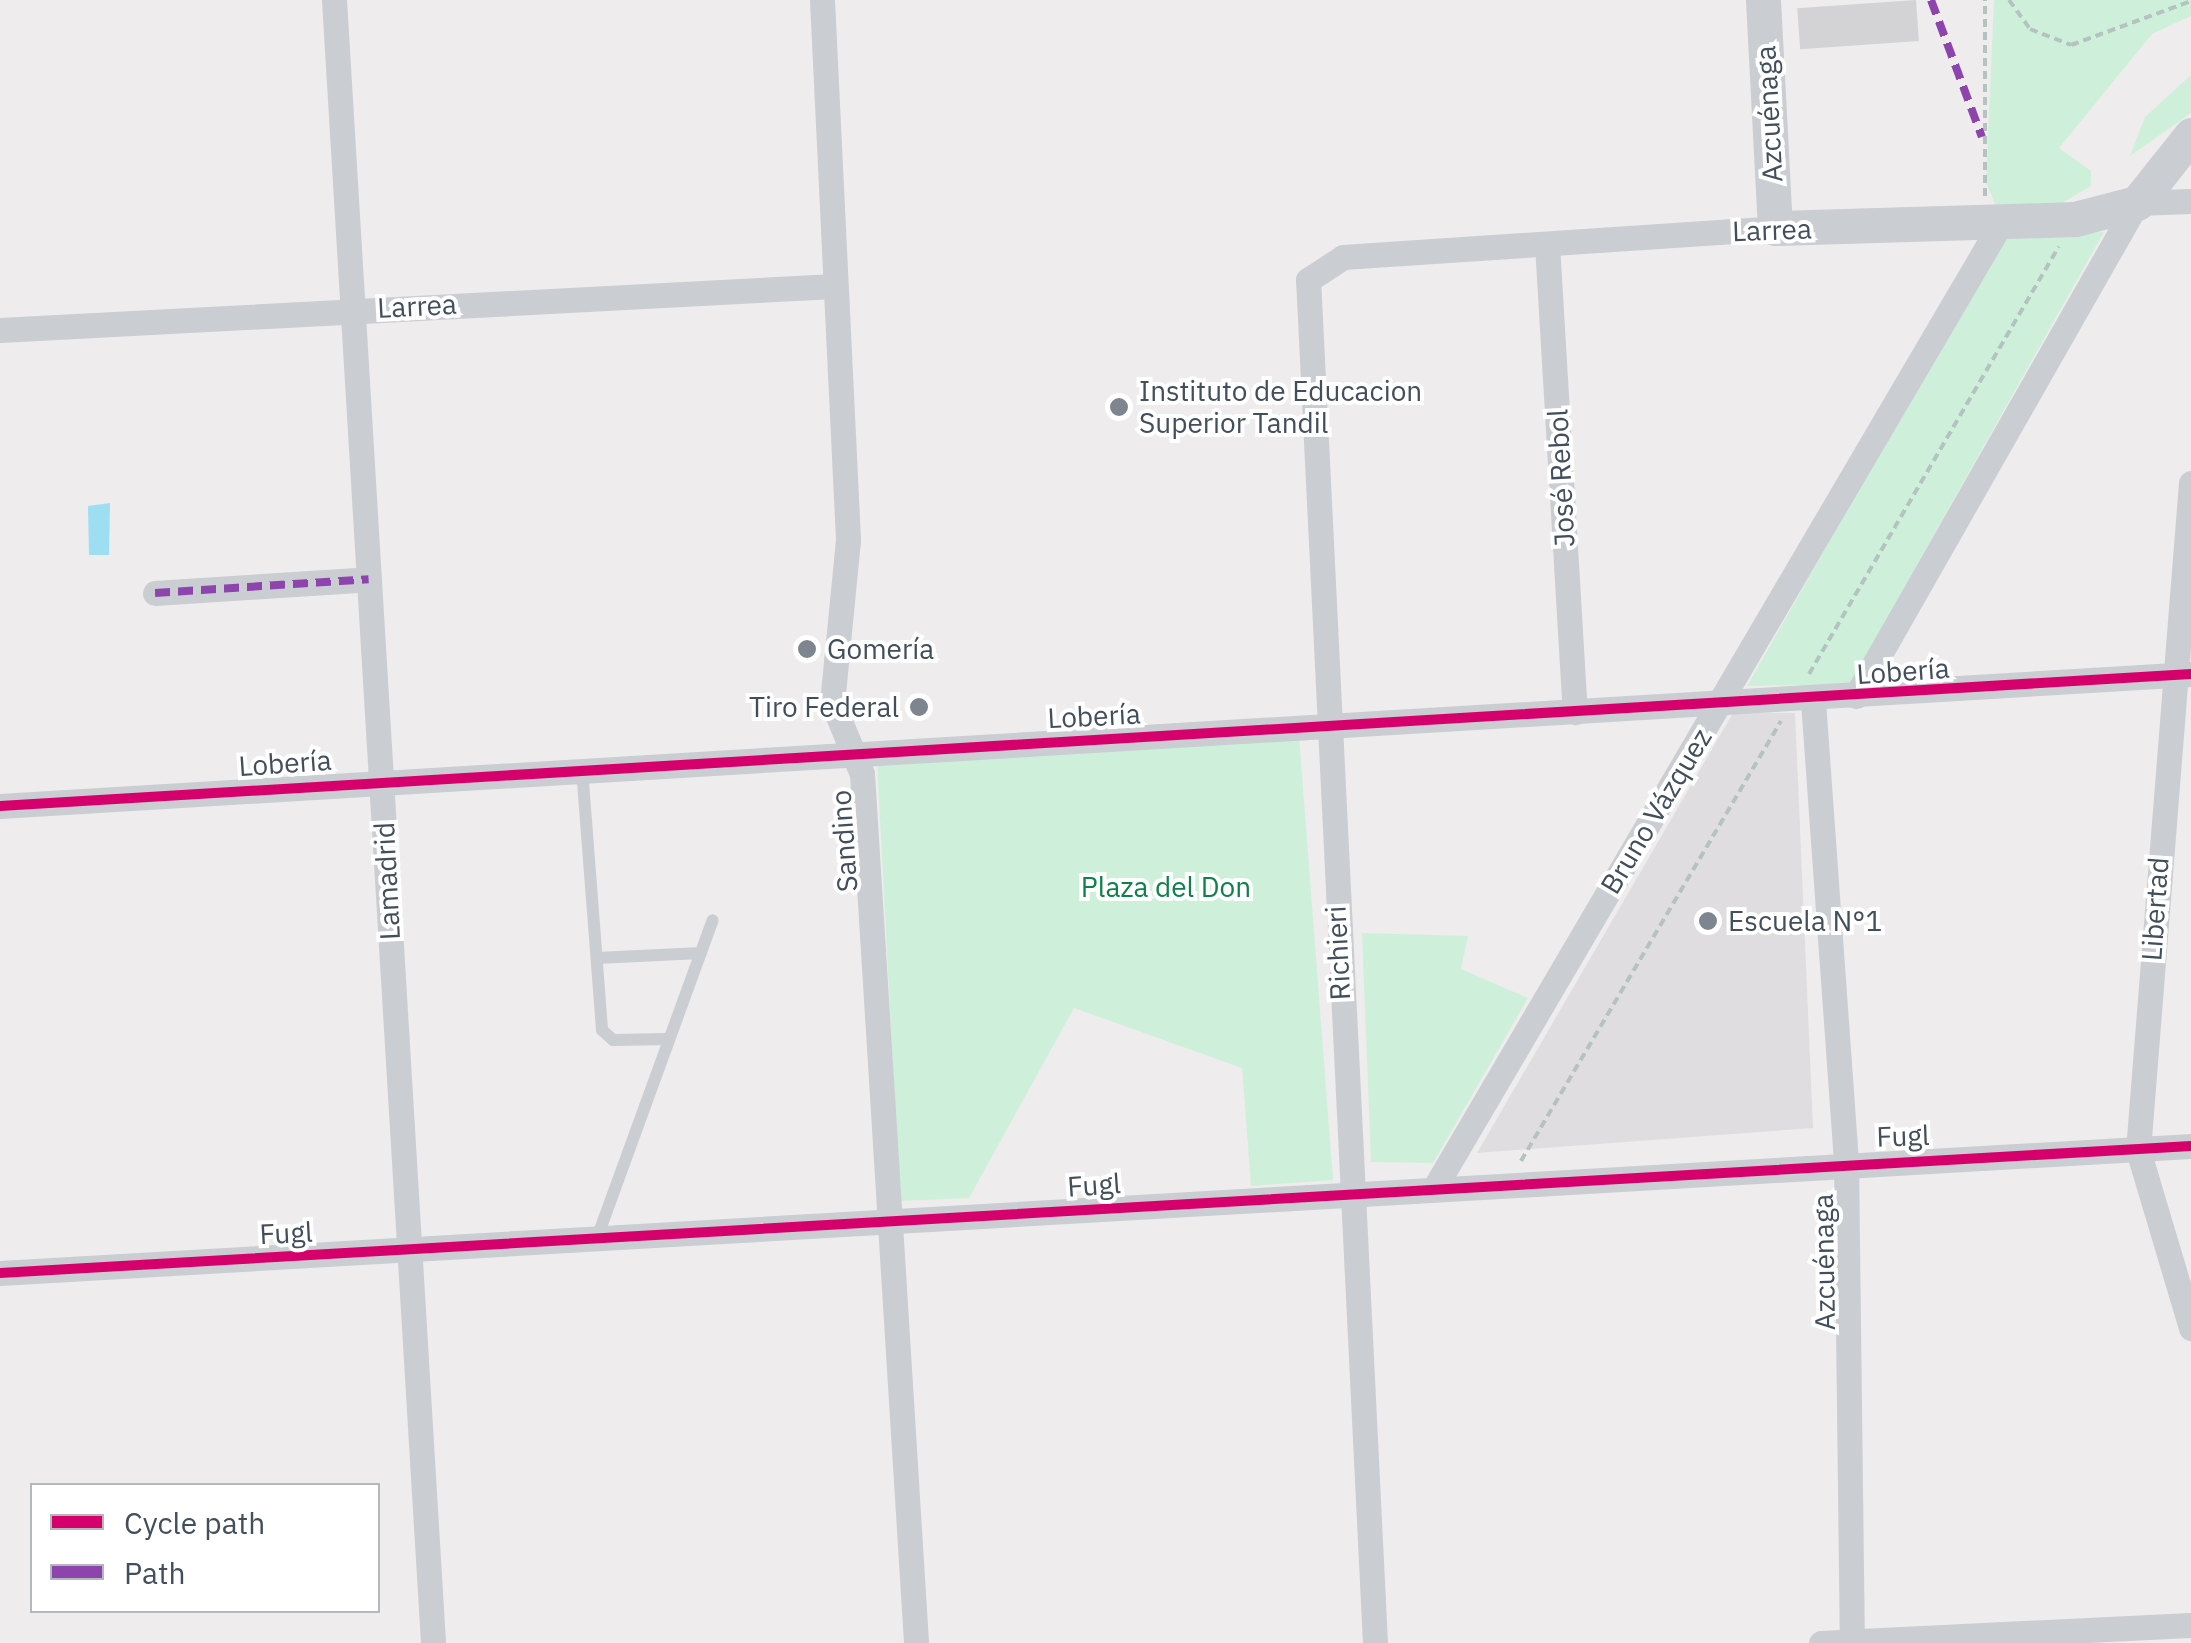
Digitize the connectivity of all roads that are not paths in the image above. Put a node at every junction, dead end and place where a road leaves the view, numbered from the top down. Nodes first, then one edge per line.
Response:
1 (334, 0) edge
2 (822, 0) edge
3 (1763, 0) edge
4 (2191, 134) edge
5 (2191, 202) edge
6 (2136, 204) junction
7 (1775, 228) junction
8 (1998, 228) junction
9 (1547, 244) junction
10 (1319, 266) joint
11 (834, 286) junction
12 (353, 309) junction
13 (0, 330) edge
14 (2191, 483) edge
15 (368, 579) junction
16 (155, 593) dead end
17 (2182, 675) edge
18 (1856, 696) junction
19 (1813, 701) junction
20 (1718, 707) junction
21 (1575, 712) junction
22 (1328, 726) junction
23 (855, 750) junction
24 (582, 766) junction
25 (380, 778) junction
26 (0, 806) edge
27 (713, 920) dead end
28 (701, 953) junction
29 (597, 958) junction
30 (670, 1039) junction
31 (2191, 1146) edge
32 (2138, 1150) junction
33 (1846, 1161) junction
34 (1434, 1186) junction
35 (1348, 1192) junction
36 (892, 1220) junction
37 (597, 1238) junction
38 (408, 1249) junction
39 (0, 1273) edge
40 (2191, 1328) edge
41 (2191, 1625) edge
42 (1852, 1642) edge
43 (433, 1643) edge
44 (916, 1643) edge
45 (1375, 1643) edge
46 (1821, 1643) edge

1 - 12 street, Lamadrid
2 - 11 street, Sandino
3 - 7 main road, Azcuénaga
4 - 6 main road
5 - 6 street
6 - 8 main road, Larrea
6 - 18 street
7 - 8 main road, Larrea
7 - 9 street, Larrea
8 - 20 street, Bruno Vázquez
9 - 10 street, Larrea
9 - 21 street, José Rebol
10 - 22 street, Richieri
11 - 12 street, Larrea
11 - 23 street, Sandino
12 - 13 street, Larrea
12 - 15 street, Lamadrid
14 - 17 street, Libertad
15 - 16 street
15 - 25 street, Lamadrid
17 - 18 street, Lobería
17 - 32 street, Libertad
18 - 19 street, Lobería
19 - 20 street, Lobería
19 - 33 street, Azcuénaga
20 - 21 street, Lobería
20 - 34 street, Bruno Vázquez
21 - 22 street, Lobería
22 - 23 street, Lobería
22 - 35 street, Richieri
23 - 24 street, Lobería
23 - 36 street, Sandino
24 - 25 street, Lobería
24 - 29 lane
25 - 26 street, Lobería
25 - 38 street, Lamadrid
27 - 28 lane
28 - 29 lane
28 - 30 lane
29 - 30 lane
30 - 37 lane
31 - 32 street, Fugl
32 - 33 street, Fugl
32 - 40 street, Libertad
33 - 34 street, Fugl
33 - 42 street, Azcuénaga
34 - 35 street, Fugl
35 - 36 street, Fugl
35 - 45 street, Richieri
36 - 37 street, Fugl
36 - 44 street, Sandino
37 - 38 street, Fugl
38 - 39 street, Fugl
38 - 43 street, Lamadrid
41 - 42 street
42 - 46 street

